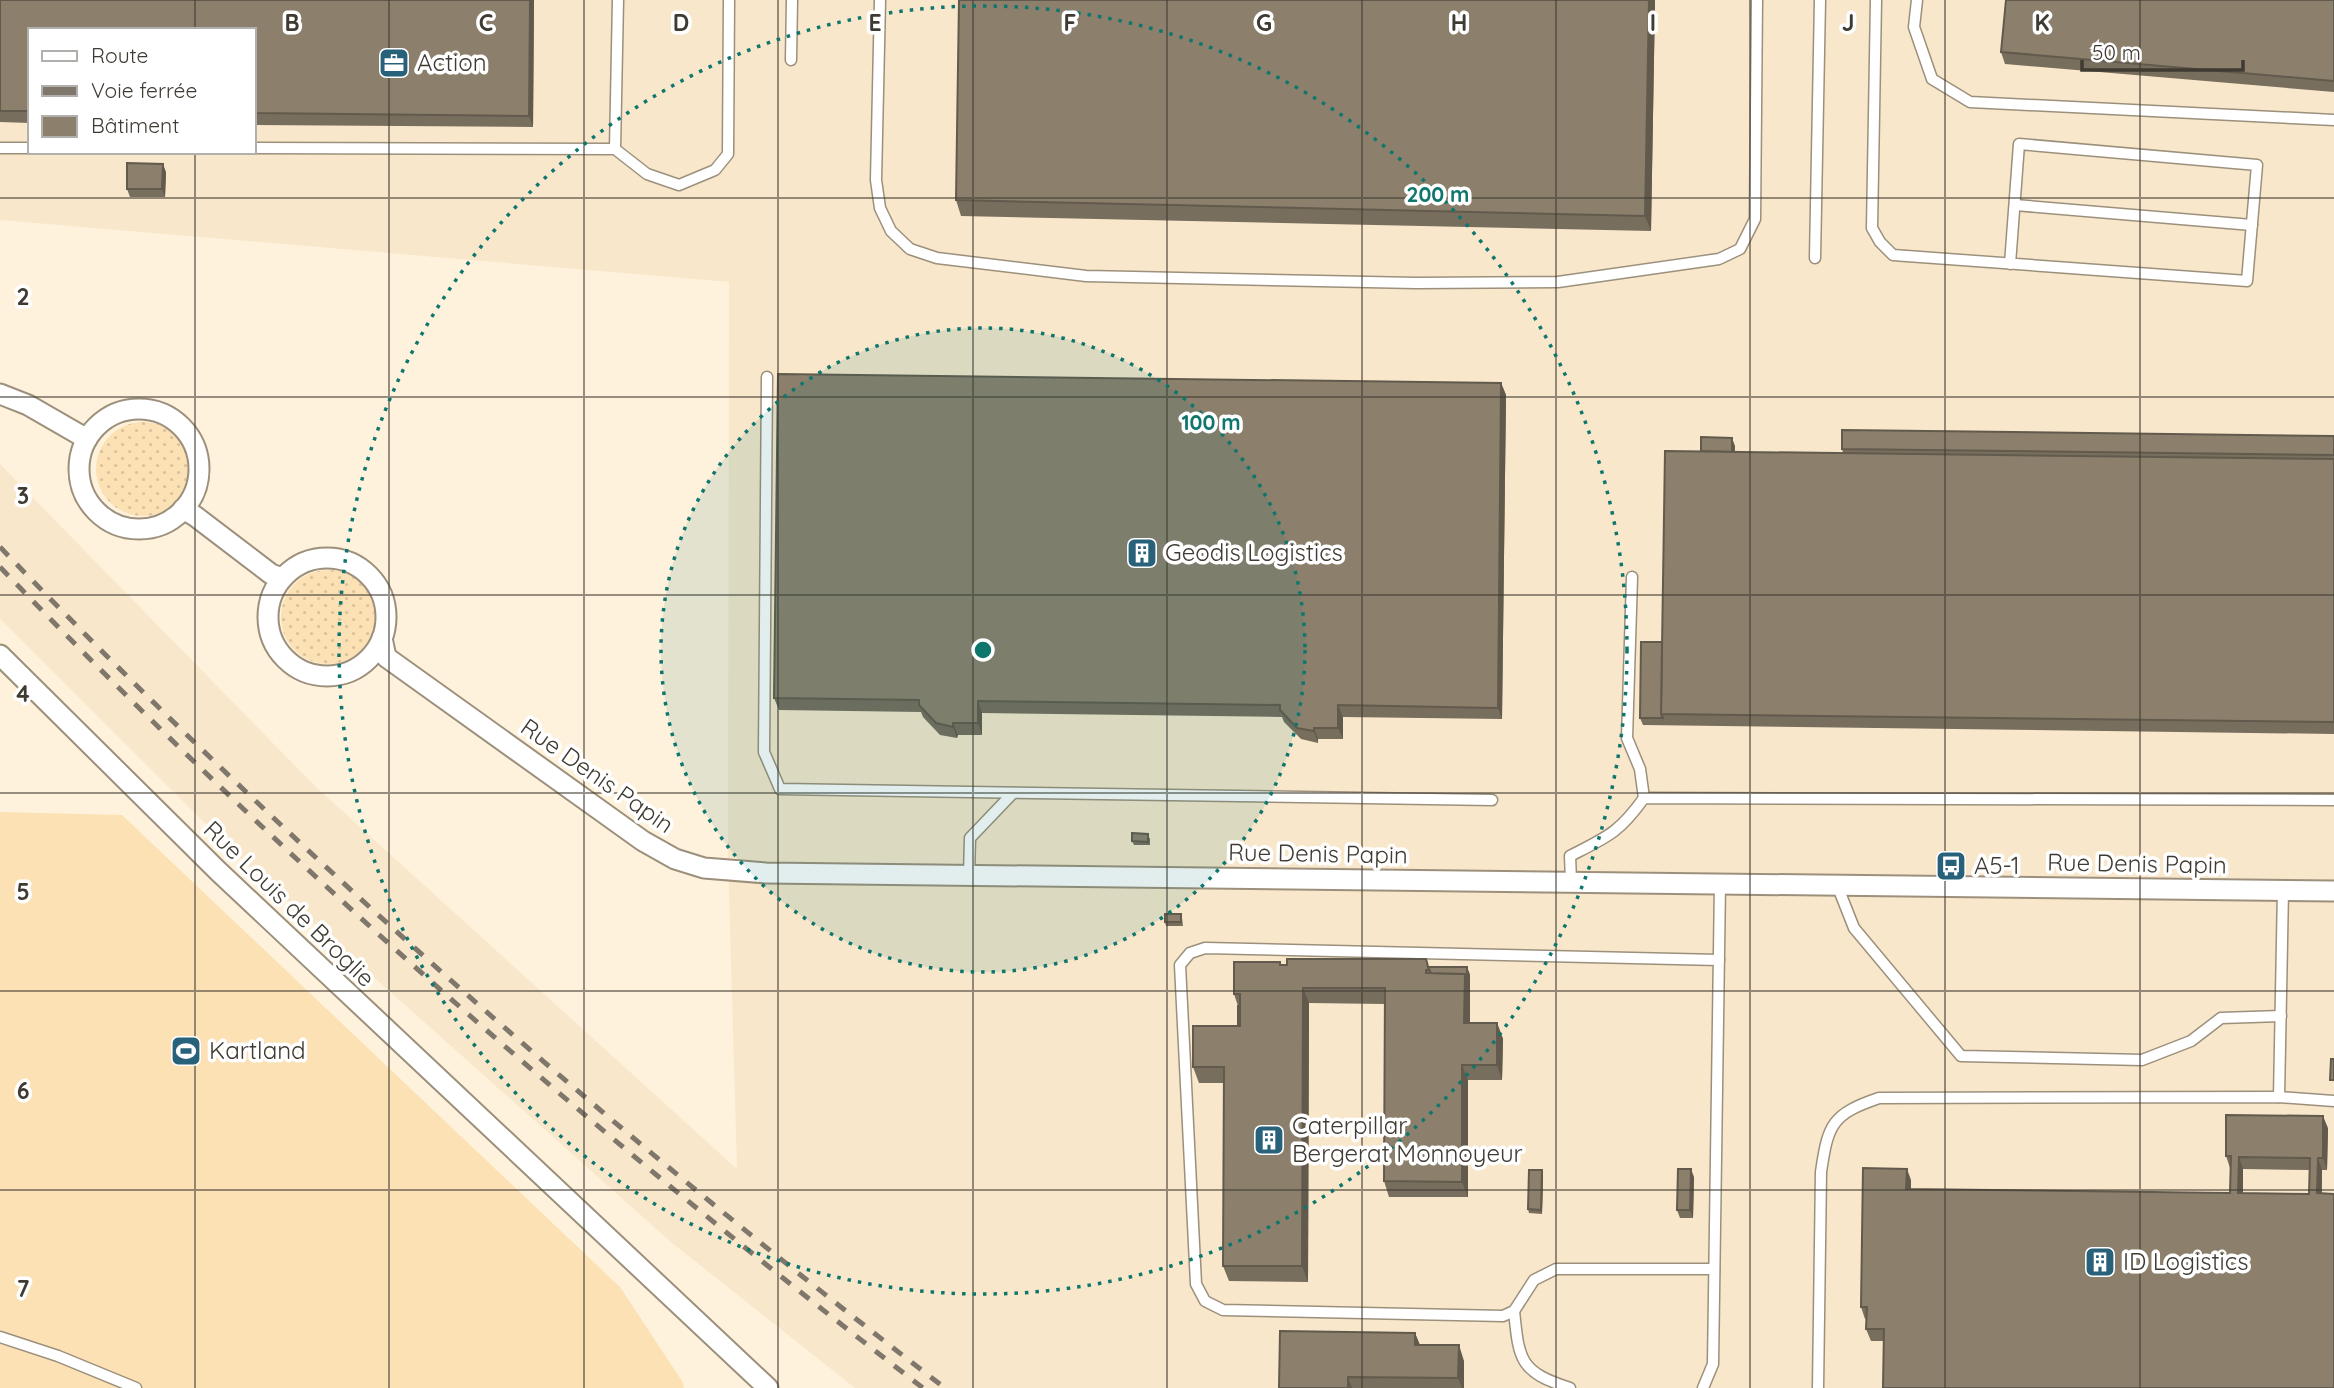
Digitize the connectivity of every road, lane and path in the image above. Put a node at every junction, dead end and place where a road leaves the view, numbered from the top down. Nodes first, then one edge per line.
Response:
1 (618, 0) edge
2 (729, 0) edge
3 (792, 0) edge
4 (880, 0) edge
5 (1757, 0) edge
6 (1819, 0) edge
7 (1876, 0) edge
8 (1917, 0) edge
9 (791, 60) dead end
10 (2334, 120) edge
11 (0, 148) edge
12 (28, 148) edge
13 (256, 148) edge
14 (615, 149) junction
15 (2015, 205) junction
16 (2252, 225) junction
17 (1815, 258) dead end
18 (2010, 264) junction
19 (767, 377) dead end
20 (0, 394) edge
21 (87, 439) junction
22 (183, 509) junction
23 (1632, 577) dead end
24 (282, 578) junction
25 (382, 638) junction
26 (0, 654) edge
27 (1013, 793) junction
28 (1644, 798) junction
29 (1492, 800) dead end
30 (2334, 800) edge
31 (969, 875) junction
32 (1571, 881) junction
33 (1720, 883) junction
34 (1837, 885) junction
35 (2283, 890) junction
36 (2334, 891) edge
37 (1719, 960) junction
38 (2281, 1016) junction
39 (2279, 1097) junction
40 (2334, 1101) edge
41 (1714, 1269) junction
42 (1514, 1311) junction
43 (0, 1337) edge
44 (136, 1388) edge
45 (768, 1388) edge
46 (1570, 1388) edge
47 (1703, 1388) edge
48 (1818, 1388) edge

1 - 14 lane
2 - 14 lane
3 - 9 lane
4 - 5 lane
6 - 17 lane
7 - 18 lane
8 - 10 lane
11 - 12 lane
13 - 14 lane
15 - 16 lane
15 - 16 lane
15 - 18 lane
16 - 18 lane
19 - 27 lane
20 - 21 street
21 - 22 street
21 - 22 street
22 - 24 street
23 - 28 lane
24 - 25 street
24 - 25 street
25 - 31 street, Rue Denis Papin
26 - 45 street, Rue Louis de Broglie
27 - 29 lane
27 - 31 lane
28 - 30 lane
28 - 32 lane
31 - 32 street, Rue Denis Papin
32 - 33 street, Rue Denis Papin
33 - 34 street, Rue Denis Papin
33 - 37 lane
34 - 35 street, Rue Denis Papin
34 - 38 lane
35 - 36 street, Rue Denis Papin
35 - 38 lane
37 - 41 lane
37 - 42 lane
38 - 39 lane
39 - 40 lane
39 - 48 lane
41 - 42 lane
41 - 47 lane
42 - 46 lane
43 - 44 lane

